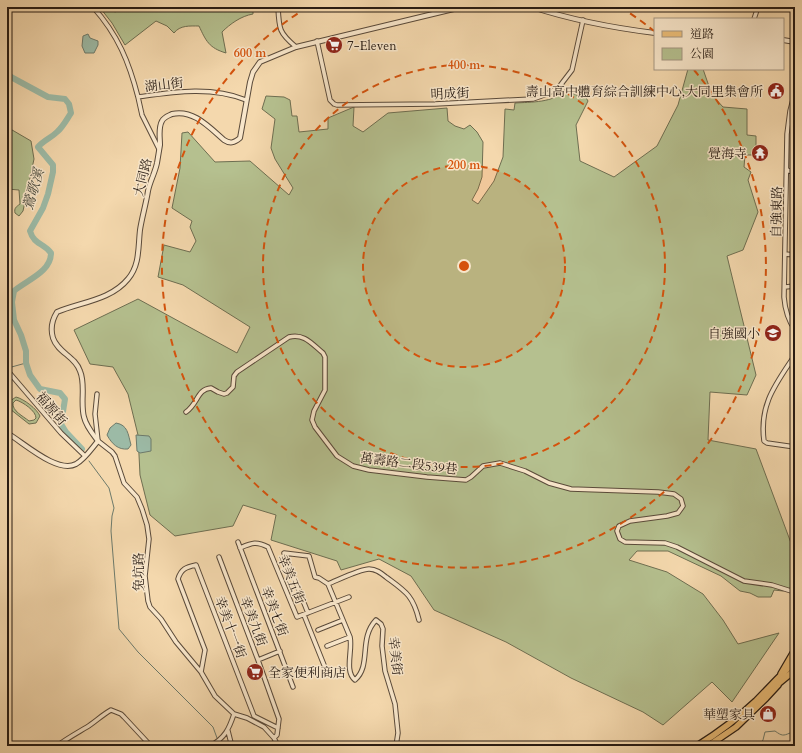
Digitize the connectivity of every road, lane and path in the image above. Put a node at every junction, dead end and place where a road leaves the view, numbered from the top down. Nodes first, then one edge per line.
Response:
1 (93, 7) edge
2 (278, 7) edge
3 (462, 7) edge
4 (532, 7) edge
5 (758, 7) edge
6 (754, 18) edge
7 (583, 20) junction
8 (654, 33) edge
9 (784, 40) edge
10 (317, 41) junction
11 (795, 42) edge
12 (296, 46) junction
13 (795, 92) edge
14 (138, 97) junction
15 (246, 100) junction
16 (159, 148) junction
17 (787, 170) junction
18 (795, 173) edge
19 (785, 254) junction
20 (795, 255) edge
21 (795, 286) edge
22 (785, 287) junction
23 (795, 330) edge
24 (795, 355) edge
25 (7, 370) edge
26 (97, 394) dead end
27 (186, 412) dead end
28 (7, 433) edge
29 (98, 441) junction
30 (795, 448) edge
31 (85, 456) junction
32 (238, 542) dead end
33 (240, 548) junction
34 (219, 557) dead end
35 (328, 584) junction
36 (795, 589) edge
37 (349, 597) dead end
38 (336, 603) junction
39 (306, 614) junction
40 (343, 620) junction
41 (419, 620) dead end
42 (318, 630) dead end
43 (350, 637) junction
44 (327, 646) dead end
45 (795, 650) edge
46 (280, 651) junction
47 (258, 660) junction
48 (795, 662) edge
49 (324, 665) dead end
50 (795, 670) edge
51 (201, 672) junction
52 (781, 674) junction
53 (778, 685) junction
54 (293, 687) dead end
55 (234, 714) junction
56 (278, 728) junction
57 (228, 731) junction
58 (274, 738) junction
59 (56, 746) edge
60 (151, 746) edge
61 (210, 746) edge
62 (231, 746) edge
63 (278, 746) edge
64 (396, 746) edge
65 (697, 746) edge
66 (708, 746) edge

1 - 14 street, 湖山街
2 - 12 street
3 - 10 street, 大同路
4 - 7 street
5 - 6 street
7 - 8 street
7 - 10 street, 明成街
9 - 11 street
10 - 12 street, 大同路
12 - 15 street, 大同路
13 - 17 street, 自強東路
14 - 15 street, 湖山街
14 - 16 street
15 - 16 street, 大同路
16 - 29 street, 大同路
17 - 18 street
17 - 19 street, 自強東路
19 - 20 street
19 - 22 street, 自強東路
21 - 22 street
22 - 23 street, 自強東路
24 - 30 street
25 - 31 street, 福源街
26 - 29 street
27 - 36 street, 萬壽路二段539巷
28 - 31 street
29 - 31 street
29 - 51 street, 兔坑路
32 - 33 street, 幸美七街
33 - 39 street, 幸美五街
33 - 46 street, 幸美七街
34 - 47 street, 幸美九街
35 - 38 street, 幸美街
35 - 39 street
35 - 41 street
37 - 38 street
38 - 39 street
38 - 40 street, 幸美街
39 - 49 street
40 - 42 street
40 - 43 street, 幸美街
43 - 44 street
43 - 64 street, 幸美街
45 - 52 main road
46 - 47 street
46 - 54 street, 幸美七街
47 - 56 street, 幸美九街
48 - 52 main road
50 - 53 main road
51 - 55 street, 兔坑路
51 - 56 street, 幸美十一街
52 - 53 main road
52 - 65 main road
53 - 66 main road
55 - 57 street
55 - 58 street
56 - 58 street, 幸美九街
57 - 61 street
57 - 62 street
58 - 63 street
59 - 60 street

